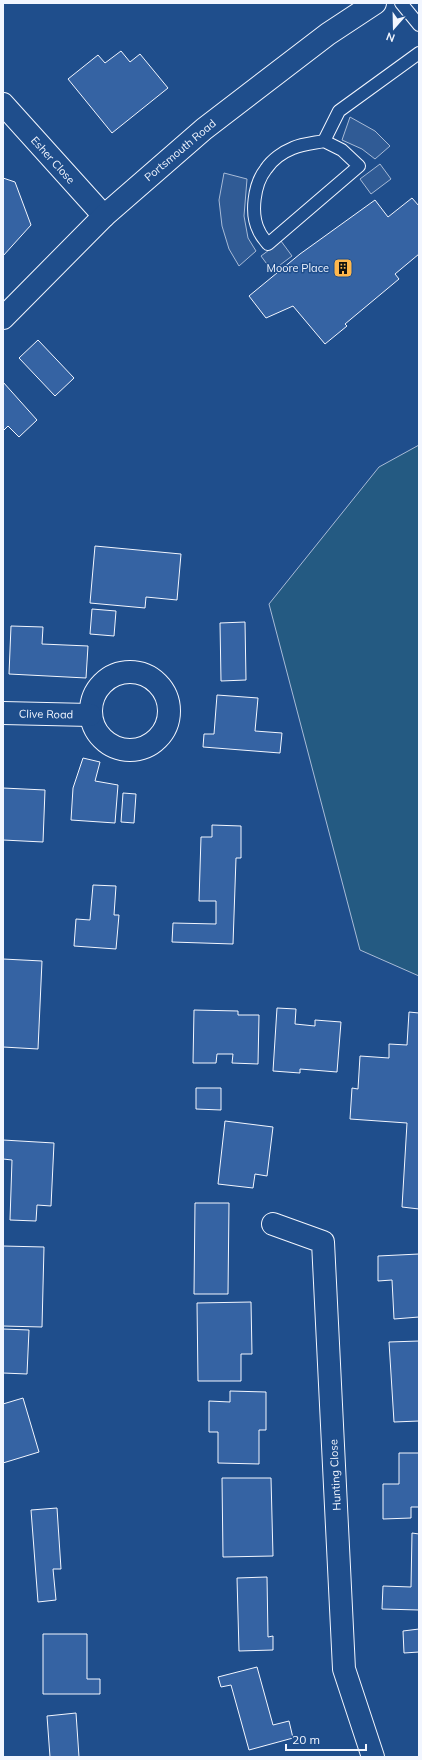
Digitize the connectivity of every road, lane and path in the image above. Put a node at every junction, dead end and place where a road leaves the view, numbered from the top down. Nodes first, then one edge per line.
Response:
1 (375, 3) edge
2 (401, 3) edge
3 (419, 25) edge
4 (419, 53) edge
5 (3, 104) edge
6 (324, 141) junction
7 (104, 216) junction
8 (3, 318) edge
9 (3, 713) edge
10 (90, 715) dead end
11 (272, 1224) dead end
12 (373, 1757) edge

1 - 7 street, Portsmouth Road
2 - 3 lane
4 - 6 lane
5 - 7 street, Esher Close
6 - 6 lane
7 - 8 street, Portsmouth Road
9 - 10 street, Clive Road
11 - 12 street, Hunting Close

